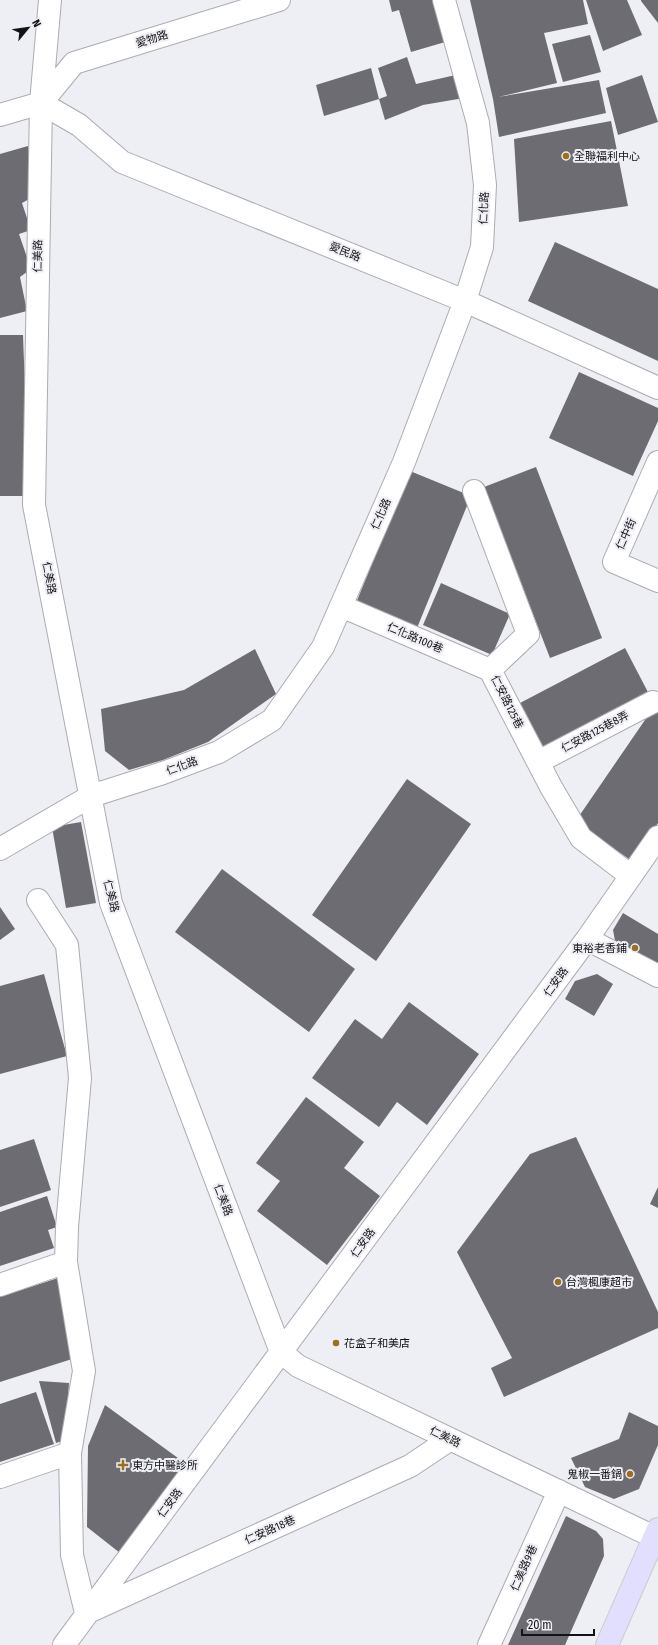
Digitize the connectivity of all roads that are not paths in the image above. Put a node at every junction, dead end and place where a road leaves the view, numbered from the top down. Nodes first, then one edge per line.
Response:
1 (50, 0) edge
2 (279, 0) edge
3 (444, 0) edge
4 (41, 103) junction
5 (0, 115) edge
6 (465, 301) junction
7 (658, 388) edge
8 (658, 462) edge
9 (474, 491) dead end
10 (658, 581) edge
11 (341, 606) junction
12 (490, 670) junction
13 (652, 702) dead end
14 (538, 762) junction
15 (91, 796) junction
16 (658, 837) edge
17 (0, 849) edge
18 (631, 876) junction
19 (38, 900) dead end
20 (587, 939) junction
21 (658, 976) edge
22 (66, 1262) junction
23 (0, 1285) edge
24 (281, 1352) junction
25 (449, 1440) junction
26 (70, 1454) junction
27 (0, 1477) edge
28 (559, 1491) junction
29 (656, 1533) edge
30 (86, 1613) junction
31 (64, 1645) edge
32 (489, 1645) edge
33 (607, 1645) edge

1 - 4 street, 仁美路
2 - 4 street, 愛物路
3 - 6 street, 仁化路
4 - 5 street
4 - 6 street, 愛民路
4 - 15 street, 仁美路
6 - 7 street, 愛民路
6 - 11 street, 仁化路
8 - 10 street, 仁中街
9 - 12 street, 仁安路125巷
11 - 12 street, 仁化路100巷
11 - 15 street, 仁化路
12 - 14 street, 仁安路125巷
13 - 14 street, 仁安路125巷8弄
14 - 18 street, 仁安路125巷
15 - 17 street, 仁化路
15 - 24 street, 仁美路
16 - 18 street, 仁安路
18 - 20 street, 仁安路
19 - 22 street
20 - 21 street
20 - 24 street, 仁安路
22 - 23 street
22 - 26 street
24 - 25 street, 仁美路
24 - 30 street, 仁安路
25 - 28 street, 仁美路
25 - 30 street, 仁安路18巷
26 - 27 street
26 - 30 street
28 - 29 street, 仁美路
28 - 32 street, 仁美路9巷
29 - 33 main road
30 - 31 street, 仁安路

